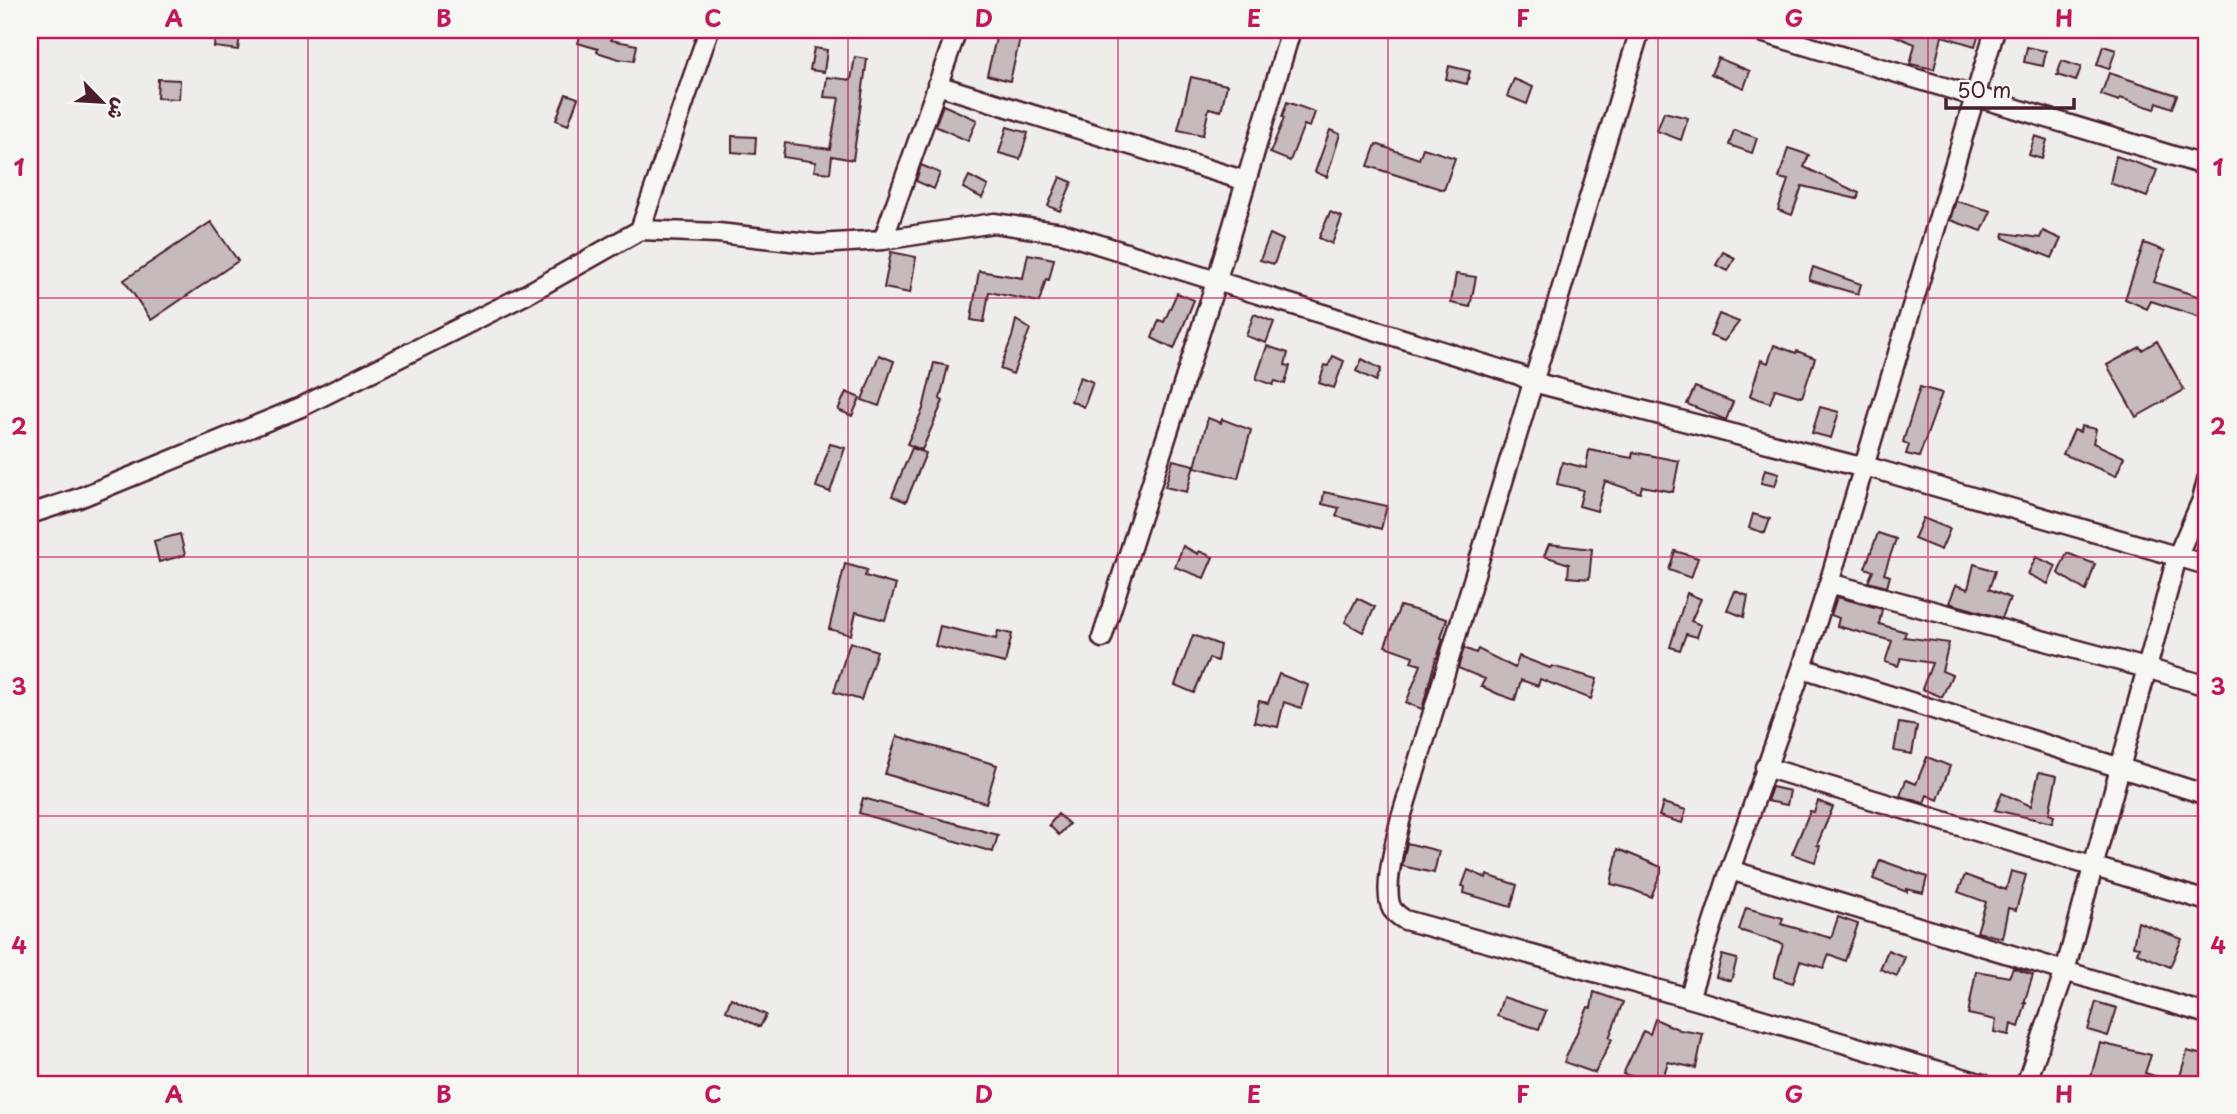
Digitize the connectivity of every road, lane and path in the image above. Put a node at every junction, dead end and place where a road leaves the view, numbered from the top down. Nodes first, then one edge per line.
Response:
1 (709, 30) edge
2 (957, 30) edge
3 (1291, 30) edge
4 (1640, 30) edge
5 (1755, 30) edge
6 (1994, 30) edge
7 (937, 85) junction
8 (1974, 97) junction
9 (2207, 166) edge
10 (1246, 181) junction
11 (640, 230) junction
12 (883, 240) junction
13 (1217, 279) junction
14 (1533, 382) junction
15 (1865, 466) junction
16 (2207, 480) edge
17 (30, 514) edge
18 (2177, 557) junction
19 (2207, 565) edge
20 (1829, 583) junction
21 (1102, 638) dead end
22 (1802, 668) junction
23 (2146, 668) junction
24 (2207, 687) edge
25 (1765, 767) junction
26 (2120, 768) junction
27 (2207, 795) edge
28 (2094, 866) junction
29 (1730, 870) junction
30 (2207, 901) edge
31 (2065, 971) junction
32 (1689, 998) junction
33 (2207, 1014) edge
34 (1983, 1084) edge
35 (2026, 1084) edge

1 - 11 street
2 - 7 street
3 - 10 street
4 - 14 street
5 - 8 street
6 - 8 street
7 - 10 street
7 - 12 street
8 - 9 street
8 - 15 street
10 - 13 street
11 - 12 street
11 - 17 street
12 - 13 street
13 - 14 street
13 - 21 street
14 - 15 street
14 - 32 street
15 - 18 street
15 - 20 street
16 - 18 street
18 - 19 street
18 - 23 street
20 - 22 street
20 - 23 street
22 - 25 street
22 - 26 street
23 - 24 street
23 - 26 street
25 - 28 street
25 - 29 street
26 - 27 street
26 - 28 street
28 - 30 street
28 - 31 street
29 - 31 street
29 - 32 street
31 - 33 street
31 - 35 street
32 - 34 street

